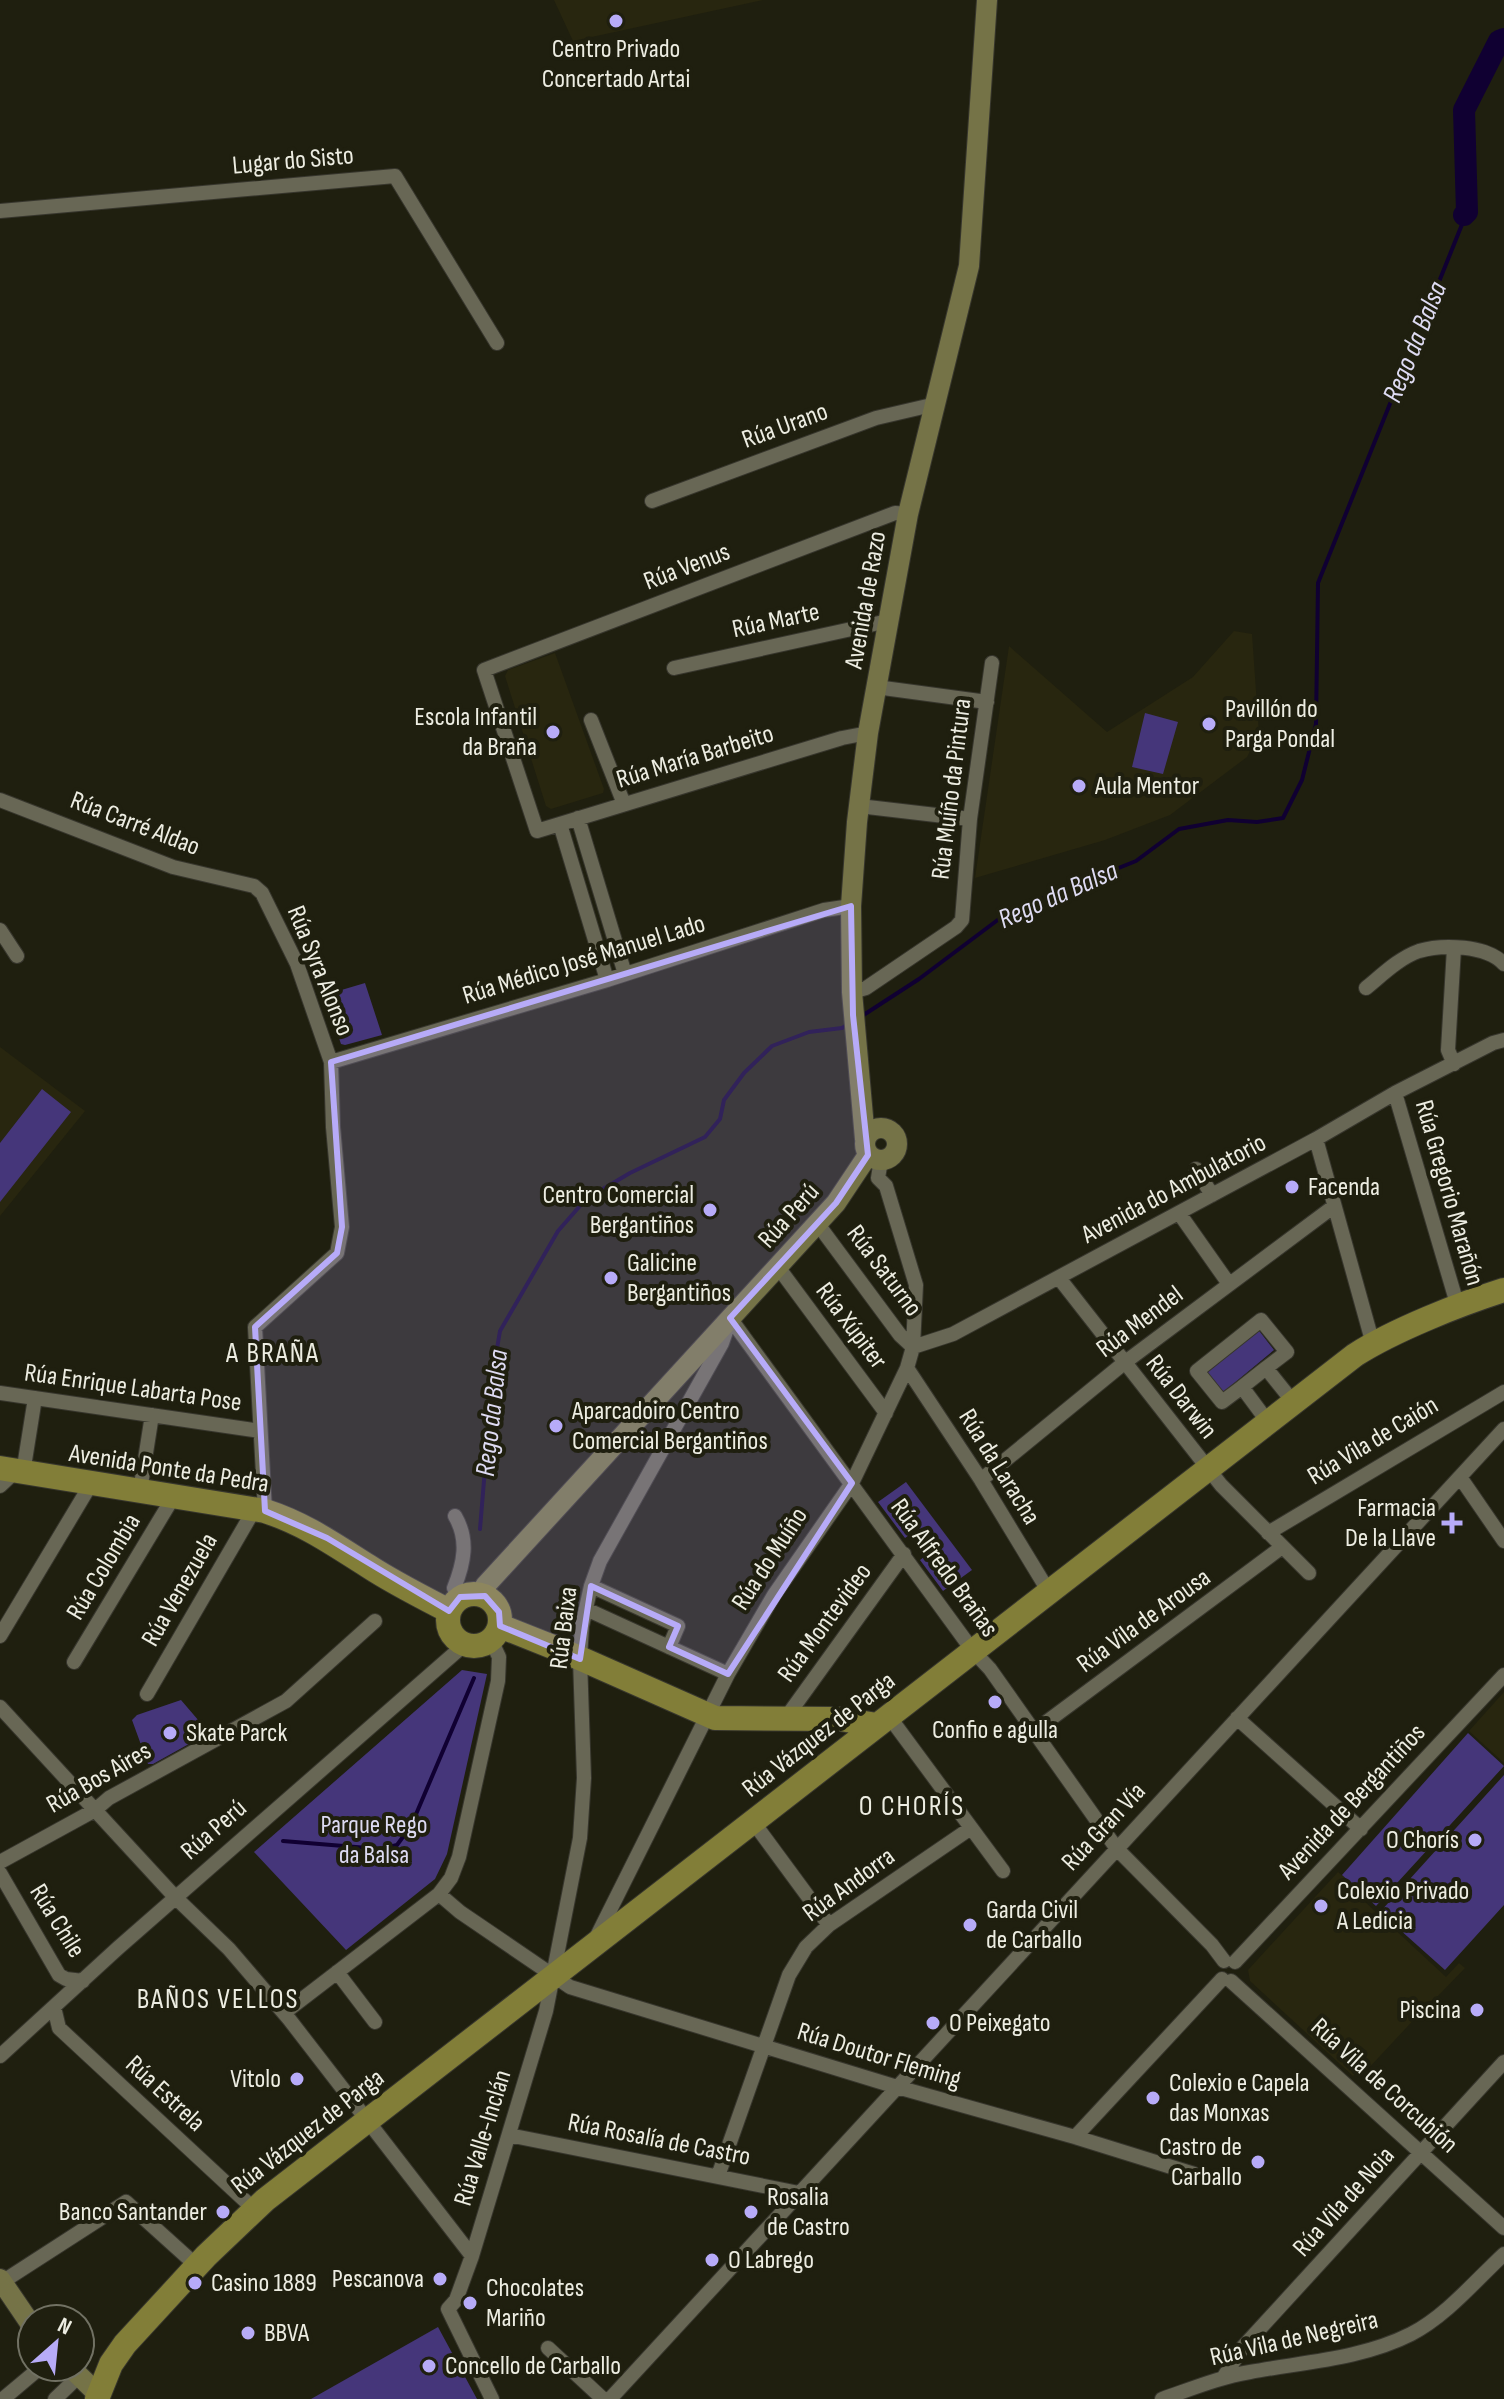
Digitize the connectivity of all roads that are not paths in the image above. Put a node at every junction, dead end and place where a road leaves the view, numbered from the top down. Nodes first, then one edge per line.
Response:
1 (987, 0) edge
2 (0, 211) edge
3 (497, 343) dead end
4 (936, 404) junction
5 (652, 501) dead end
6 (908, 514) junction
7 (888, 621) junction
8 (992, 663) dead end
9 (674, 668) dead end
10 (876, 687) junction
11 (987, 702) junction
12 (591, 720) dead end
13 (868, 733) junction
14 (0, 800) edge
15 (624, 804) junction
16 (859, 806) junction
17 (578, 818) junction
18 (970, 819) junction
19 (560, 824) junction
20 (537, 831) joint
21 (254, 886) joint
22 (602, 898) junction
23 (584, 904) junction
24 (851, 906) junction
25 (0, 930) edge
26 (1454, 948) junction
27 (17, 956) dead end
28 (1504, 964) edge
29 (625, 974) junction
30 (607, 980) junction
31 (1366, 988) dead end
32 (852, 992) junction
33 (1504, 1027) edge
34 (1498, 1042) edge
35 (331, 1062) junction
36 (1454, 1064) junction
37 (1395, 1093) junction
38 (1316, 1139) junction
39 (878, 1158) junction
40 (1196, 1169) dead end
41 (1212, 1195) junction
42 (1333, 1207) junction
43 (1179, 1213) junction
44 (817, 1223) junction
45 (778, 1267) junction
46 (1059, 1278) junction
47 (1229, 1284) junction
48 (1504, 1290) edge
49 (1458, 1307) junction
50 (730, 1318) junction
51 (1373, 1344) junction
52 (913, 1347) junction
53 (1124, 1363) junction
54 (907, 1368) junction
55 (1266, 1368) junction
56 (681, 1374) junction
57 (1242, 1387) junction
58 (696, 1390) junction
59 (1504, 1392) edge
60 (0, 1393) edge
61 (35, 1398) junction
62 (1294, 1403) junction
63 (886, 1413) junction
64 (152, 1415) junction
65 (1268, 1422) junction
66 (1504, 1429) edge
67 (260, 1431) junction
68 (1207, 1469) junction
69 (10, 1475) edge
70 (1460, 1477) junction
71 (981, 1480) junction
72 (852, 1483) junction
73 (91, 1484) junction
74 (140, 1491) junction
75 (174, 1496) junction
76 (259, 1510) junction
77 (455, 1516) dead end
78 (1268, 1533) junction
79 (1504, 1541) edge
80 (1282, 1547) junction
81 (904, 1554) junction
82 (1309, 1573) dead end
83 (591, 1586) junction
84 (1049, 1592) junction
85 (485, 1596) junction
86 (455, 1604) junction
87 (586, 1609) junction
88 (375, 1621) dead end
89 (495, 1634) junction
90 (0, 1636) edge
91 (464, 1645) junction
92 (669, 1647) junction
93 (973, 1651) junction
94 (580, 1659) junction
95 (74, 1662) dead end
96 (728, 1674) junction
97 (1504, 1675) edge
98 (147, 1694) dead end
99 (0, 1707) edge
100 (708, 1716) junction
101 (1237, 1718) junction
102 (785, 1719) junction
103 (871, 1725) junction
104 (1033, 1732) junction
105 (95, 1810) junction
106 (754, 1823) junction
107 (971, 1828) junction
108 (1361, 1829) junction
109 (1117, 1849) junction
110 (0, 1862) edge
111 (1003, 1871) dead end
112 (0, 1873) edge
113 (439, 1894) junction
114 (176, 1898) junction
115 (829, 1925) junction
116 (592, 1946) junction
117 (1230, 1962) junction
118 (337, 1972) junction
119 (552, 1976) junction
120 (1227, 1980) junction
121 (83, 1981) junction
122 (54, 2007) junction
123 (287, 2016) junction
124 (375, 2022) dead end
125 (764, 2046) junction
126 (0, 2056) edge
127 (1504, 2062) edge
128 (897, 2087) junction
129 (368, 2121) junction
130 (509, 2135) junction
131 (1075, 2137) junction
132 (1422, 2153) junction
133 (1194, 2174) dead end
134 (718, 2176) junction
135 (799, 2193) junction
136 (254, 2209) junction
137 (1504, 2228) edge
138 (1504, 2254) edge
139 (472, 2256) junction
140 (197, 2266) junction
141 (1, 2280) edge
142 (16, 2303) edge
143 (548, 2348) dead end
144 (1223, 2378) junction
145 (22, 2383) edge
146 (85, 2383) edge
147 (619, 2396) edge
148 (99, 2398) edge
149 (3, 2399) edge
150 (492, 2399) edge
151 (603, 2399) edge
152 (1162, 2399) edge

1 - 4 street, Avenida de Razo
2 - 3 street, Lugar do Sisto
4 - 5 street, Rúa Urano
4 - 6 street, Avenida de Razo
6 - 7 street, Avenida de Razo
6 - 20 street, Rúa Venus
7 - 9 street, Rúa Marte
7 - 10 street, Avenida de Razo
8 - 11 street, Rúa Muíño da Pintura
10 - 11 street
10 - 13 street, Avenida de Razo
11 - 18 street, Rúa Muíño da Pintura
12 - 15 street
13 - 15 street, Rúa María Barbeito
13 - 16 street, Avenida de Razo
14 - 21 street, Rúa Carré Aldao
15 - 17 street, Rúa María Barbeito
16 - 18 street
16 - 24 street, Avenida de Razo
17 - 19 street, Rúa María Barbeito
17 - 22 street
18 - 32 street, Rúa Muíño da Pintura
19 - 20 street, Rúa María Barbeito
19 - 23 street
21 - 35 street, Rúa Syra Alonso
22 - 23 street
22 - 29 street
23 - 30 street
24 - 29 street, Rúa Médico José Manuel Lado
24 - 32 street, Avenida de Razo
25 - 27 street
26 - 28 street
26 - 31 street
26 - 36 street
29 - 30 street, Rúa Médico José Manuel Lado
30 - 35 street, Rúa Médico José Manuel Lado
32 - 39 street, Avenida de Razo
33 - 34 street, Avenida do Ambulatorio
34 - 36 street, Avenida do Ambulatorio
35 - 67 street, Rúa Syra Alonso
36 - 37 street, Avenida do Ambulatorio
37 - 38 street, Avenida do Ambulatorio
37 - 49 street, Rúa Gregorio Marañón
38 - 41 street, Avenida do Ambulatorio
38 - 42 street
39 - 44 street, Rúa Perú
39 - 52 street, Rúa do Muíño
40 - 41 street
41 - 43 street, Avenida do Ambulatorio
42 - 47 street, Rúa Mendel
42 - 51 street
43 - 46 street, Avenida do Ambulatorio
43 - 47 street
44 - 45 street, Rúa Perú
44 - 52 street, Rúa Saturno
45 - 50 street, Rúa Perú
45 - 63 street, Rúa Xúpiter
46 - 52 street, Avenida do Ambulatorio
46 - 53 street, Rúa Darwin
47 - 53 street, Rúa Mendel
48 - 49 main road, Rúa Vázquez de Parga
49 - 51 main road, Rúa Vázquez de Parga
50 - 56 street, Rúa Perú
50 - 58 street, Rúa Baixa
50 - 72 street, Rúa Alfredo Brañas
51 - 62 main road, Rúa Vázquez de Parga
52 - 54 street, Rúa do Muíño
53 - 68 street, Rúa Darwin
53 - 71 street, Rúa Mendel
54 - 63 street, Rúa do Muíño
54 - 71 street, Rúa da Laracha
55 - 57 street
55 - 57 street
55 - 62 street
56 - 58 street
56 - 85 street, Rúa Perú
57 - 65 street
58 - 83 street, Rúa Baixa
59 - 78 street, Rúa Vila de Caión
60 - 61 street, Rúa Enrique Labarta Pose
61 - 64 street, Rúa Enrique Labarta Pose
61 - 69 street
62 - 65 main road, Rúa Vázquez de Parga
63 - 72 street, Rúa do Muíño
64 - 67 street, Rúa Enrique Labarta Pose
64 - 74 street
65 - 68 main road, Rúa Vázquez de Parga
66 - 70 street, Rúa Gran Vía
67 - 76 street
68 - 78 street, Rúa Darwin
68 - 84 main road, Rúa Vázquez de Parga
69 - 73 main road, Avenida Ponte da Pedra
70 - 79 street
70 - 101 street, Rúa Gran Vía
71 - 84 street, Rúa da Laracha
72 - 81 street, Rúa Alfredo Brañas
72 - 96 street, Rúa do Muíño
73 - 74 main road, Avenida Ponte da Pedra
73 - 90 street
74 - 75 main road, Avenida Ponte da Pedra
75 - 76 main road, Avenida Ponte da Pedra
75 - 95 street, Rúa Colombia
76 - 86 main road, Avenida Ponte da Pedra
76 - 98 street, Rúa Venezuela
77 - 86 street
78 - 80 street, Rúa Darwin
80 - 82 street, Rúa Darwin
80 - 104 street, Rúa Vila de Arousa
81 - 93 street, Rúa Alfredo Brañas
81 - 102 street, Rúa Montevideo
83 - 87 street, Rúa Baixa
83 - 92 street
84 - 93 main road, Rúa Vázquez de Parga
85 - 86 main road
85 - 89 main road
86 - 91 main road
87 - 92 street
87 - 94 street, Rúa Baixa
88 - 105 street, Rúa Bos Aires
89 - 91 main road
89 - 94 main road
89 - 113 street
91 - 114 street, Rúa Perú
92 - 96 street
93 - 103 main road, Rúa Vázquez de Parga
93 - 104 street, Rúa Alfredo Brañas
94 - 100 main road
94 - 119 street, Rúa Baixa
96 - 100 street, Rúa do Muíño
97 - 108 street, Avenida de Bergantiños
99 - 105 street
100 - 102 main road
100 - 116 street, Rúa do Muíño
101 - 108 street
101 - 109 street, Rúa Gran Vía
102 - 103 main road
103 - 106 main road, Rúa Vázquez de Parga
103 - 107 street
104 - 109 street, Rúa Alfredo Brañas
105 - 110 street, Rúa Bos Aires
105 - 114 street
106 - 115 street
106 - 116 main road, Rúa Vázquez de Parga
107 - 111 street
107 - 115 street, Rúa Andorra
108 - 117 street, Avenida de Bergantiños
109 - 117 street
109 - 128 street, Rúa Gran Vía
112 - 121 street, Rúa Chile
113 - 118 street
113 - 119 street, Rúa Doutor Fleming
114 - 121 street, Rúa Perú
114 - 123 street
115 - 125 street, Rúa Andorra
116 - 119 main road, Rúa Vázquez de Parga
117 - 120 street
118 - 123 street
118 - 124 street
119 - 125 street, Rúa Doutor Fleming
119 - 129 main road, Rúa Vázquez de Parga
119 - 130 street, Rúa Valle-Inclán
120 - 131 street
120 - 132 street, Rúa Vila de Corcubión
121 - 122 street, Rúa Perú
122 - 126 street, Rúa Perú
122 - 136 street, Rúa Estrela
123 - 129 street
125 - 128 street, Rúa Doutor Fleming
125 - 134 street, Rúa Andorra
127 - 132 street, Rúa Vila de Noia
128 - 131 street, Rúa Doutor Fleming
128 - 135 street, Rúa Gran Vía
129 - 136 main road, Rúa Vázquez de Parga
129 - 139 street
130 - 134 street, Rúa Rosalía de Castro
130 - 139 street, Rúa Valle-Inclán
131 - 133 street, Rúa Doutor Fleming
132 - 137 street, Rúa Vila de Corcubión
132 - 144 street, Rúa Vila de Noia
134 - 135 street, Rúa Rosalía de Castro
135 - 147 street, Rúa Gran Vía
136 - 140 main road, Rúa Vázquez de Parga
138 - 144 street, Rúa Vila de Negreira
139 - 150 street, Rúa Valle-Inclán
140 - 141 street
140 - 148 main road, Rúa Vázquez de Parga
141 - 142 street
143 - 151 street
144 - 152 street, Rúa Vila de Negreira
145 - 149 street
146 - 148 street

